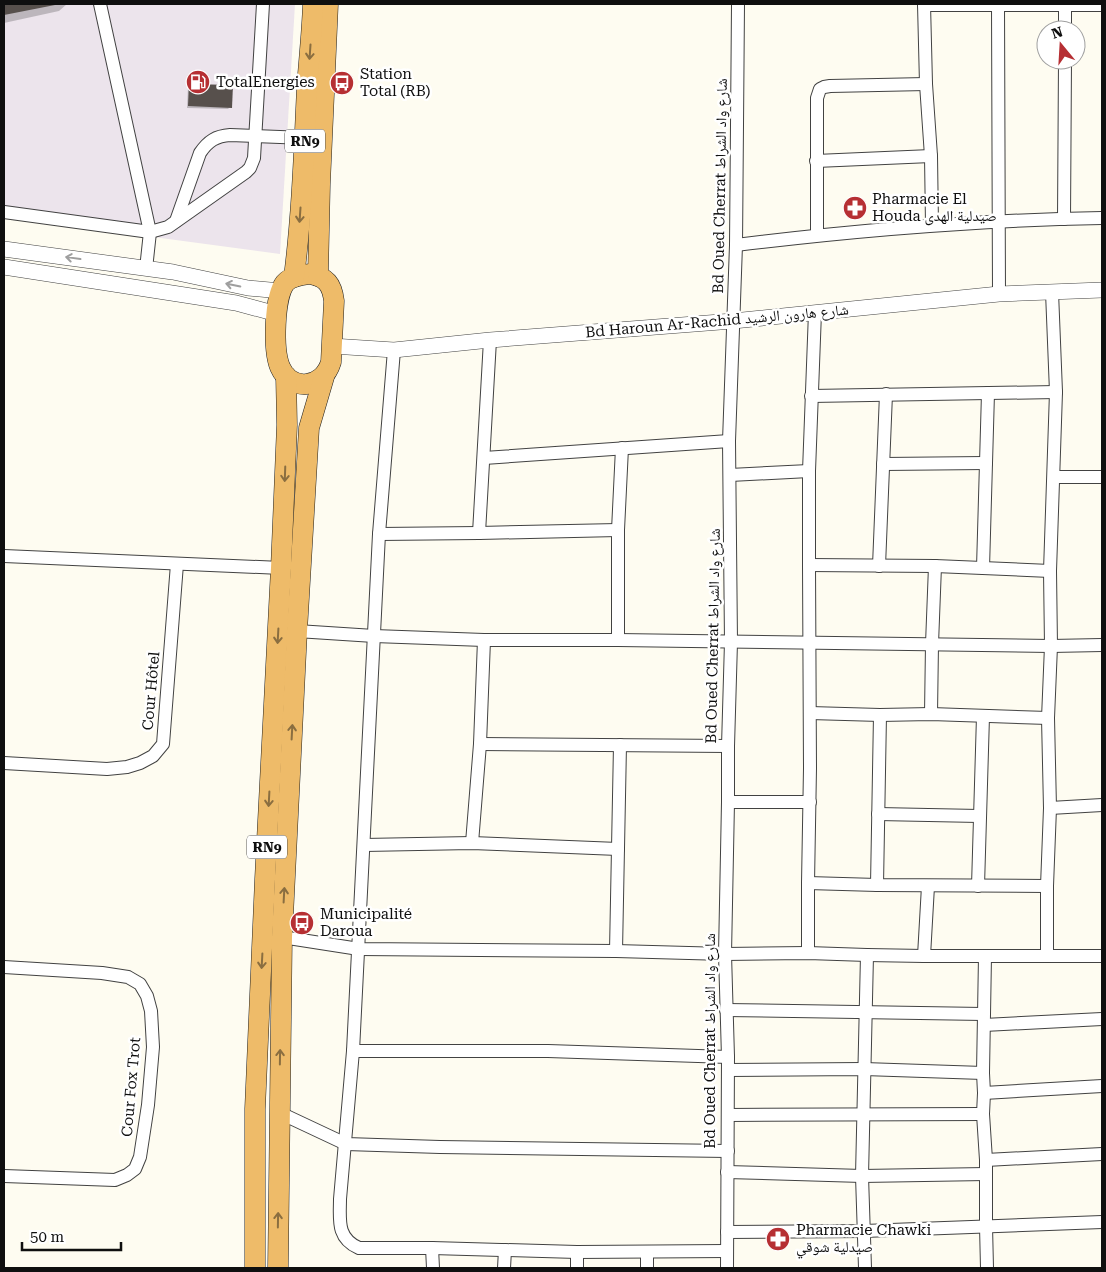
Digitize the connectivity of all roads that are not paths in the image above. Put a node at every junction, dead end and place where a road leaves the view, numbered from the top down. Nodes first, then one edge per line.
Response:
1 (100, 4) edge
2 (263, 4) edge
3 (313, 4) edge
4 (328, 4) edge
5 (738, 4) edge
6 (924, 4) edge
7 (998, 4) edge
8 (1065, 5) edge
9 (1102, 5) edge
10 (1064, 20) edge
11 (1064, 70) edge
12 (926, 84) junction
13 (255, 135) junction
14 (306, 138) junction
15 (931, 156) junction
16 (816, 161) junction
17 (4, 212) edge
18 (1064, 218) junction
19 (1102, 218) edge
20 (176, 221) junction
21 (999, 222) junction
22 (932, 225) junction
23 (150, 232) junction
24 (817, 235) junction
25 (736, 245) junction
26 (4, 249) edge
27 (4, 267) edge
28 (146, 268) junction
29 (172, 272) junction
30 (318, 276) junction
31 (287, 284) junction
32 (143, 288) junction
33 (1102, 290) edge
34 (169, 292) junction
35 (1052, 292) junction
36 (999, 294) junction
37 (815, 312) junction
38 (277, 314) junction
39 (734, 321) junction
40 (490, 340) junction
41 (332, 346) junction
42 (394, 350) junction
43 (286, 376) junction
44 (324, 377) junction
45 (1056, 392) junction
46 (988, 393) junction
47 (886, 394) junction
48 (811, 396) junction
49 (729, 441) junction
50 (622, 448) junction
51 (484, 458) junction
52 (986, 463) junction
53 (883, 464) junction
54 (809, 471) junction
55 (730, 475) junction
56 (1054, 477) junction
57 (1102, 477) edge
58 (618, 530) junction
59 (479, 533) junction
60 (379, 534) junction
61 (4, 556) edge
62 (177, 564) junction
63 (809, 566) junction
64 (879, 566) junction
65 (935, 566) junction
66 (282, 568) junction
67 (983, 568) junction
68 (1050, 571) junction
69 (297, 631) junction
70 (374, 636) junction
71 (484, 640) junction
72 (618, 640) junction
73 (731, 642) junction
74 (810, 644) junction
75 (932, 644) junction
76 (1102, 645) edge
77 (1051, 646) junction
78 (810, 713) junction
79 (931, 714) junction
80 (880, 715) junction
81 (983, 716) junction
82 (1048, 718) junction
83 (480, 744) junction
84 (620, 745) junction
85 (728, 746) junction
86 (4, 763) edge
87 (728, 802) junction
88 (810, 802) junction
89 (1102, 805) edge
90 (1050, 808) junction
91 (878, 814) junction
92 (979, 816) junction
93 (472, 843) junction
94 (364, 845) junction
95 (618, 849) junction
96 (808, 883) junction
97 (877, 885) junction
98 (928, 886) junction
99 (978, 886) junction
100 (1047, 886) junction
101 (282, 937) junction
102 (359, 949) junction
103 (616, 951) junction
104 (808, 952) junction
105 (725, 954) junction
106 (867, 956) junction
107 (924, 956) junction
108 (985, 956) junction
109 (1047, 956) junction
110 (1102, 956) edge
111 (4, 967) edge
112 (726, 1010) junction
113 (867, 1013) junction
114 (984, 1019) junction
115 (1102, 1019) edge
116 (353, 1052) junction
117 (728, 1057) junction
118 (864, 1069) junction
119 (728, 1070) junction
120 (983, 1073) junction
121 (1102, 1086) edge
122 (984, 1093) junction
123 (280, 1113) junction
124 (983, 1114) junction
125 (728, 1115) junction
126 (863, 1115) junction
127 (346, 1144) junction
128 (728, 1151) junction
129 (1102, 1154) edge
130 (986, 1160) junction
131 (728, 1172) junction
132 (986, 1174) junction
133 (4, 1176) edge
134 (862, 1176) junction
135 (1102, 1222) edge
136 (986, 1226) junction
137 (864, 1231) junction
138 (727, 1232) junction
139 (432, 1248) junction
140 (504, 1250) junction
141 (726, 1251) junction
142 (577, 1252) junction
143 (647, 1252) junction
144 (255, 1268) edge
145 (278, 1268) edge
146 (433, 1268) edge
147 (504, 1268) edge
148 (577, 1268) edge
149 (647, 1268) edge
150 (727, 1268) edge
151 (865, 1268) edge
152 (987, 1268) edge

1 - 23 street
2 - 13 street
3 -> 14 highway, RN9
4 - 30 highway, RN9
5 - 25 street, Bd Oued Cherrat شارع واد الشراط
6 - 7 street
6 - 12 street
7 - 8 street
7 - 21 street
8 - 9 street
8 - 10 street
11 - 18 street
12 - 15 street
12 - 16 street
13 - 14 street
13 - 20 street
13 - 20 street
14 -> 31 highway, RN9
15 - 16 street
15 - 22 street
16 - 24 street
17 - 23 street
18 - 19 street
18 - 21 street
20 - 23 street
21 - 22 street
21 - 36 street
22 - 24 street
23 - 28 street
24 - 25 street
25 - 39 street, Bd Oued Cherrat شارع واد الشراط
28 -> 26 street
27 - 32 street
28 - 29 street
28 - 32 street
31 -> 29 street
29 - 34 street
30 - 31 highway
30 - 41 highway, RN9
31 - 38 highway, RN9
32 - 34 street
33 - 35 street, Bd Haroun Ar-Rachid شارع هارون الرشيد
34 - 38 street
35 - 36 street, Bd Haroun Ar-Rachid شارع هارون الرشيد
35 - 45 street
36 - 37 street, Bd Haroun Ar-Rachid شارع هارون الرشيد
37 - 39 street, Bd Haroun Ar-Rachid شارع هارون الرشيد
37 - 48 street
38 - 43 highway, RN9
39 - 40 street, Bd Haroun Ar-Rachid شارع هارون الرشيد
39 - 49 street, Bd Oued Cherrat شارع واد الشراط
40 - 42 street, Bd Haroun Ar-Rachid شارع هارون الرشيد
40 - 51 street
41 - 42 street, Bd Haroun Ar-Rachid شارع هارون الرشيد
41 - 44 highway, RN9
42 - 60 street
43 - 44 highway
43 -> 66 highway, RN9
44 - 69 highway, RN9
45 - 46 street
45 - 56 street
46 - 47 street
46 - 52 street
47 - 48 street
47 - 53 street
48 - 54 street
49 - 50 street
49 - 55 street, Bd Oued Cherrat شارع واد الشراط
50 - 51 street
50 - 58 street
51 - 59 street
52 - 53 street
52 - 67 street
53 - 64 street
54 - 55 street
54 - 63 street
55 - 73 street, Bd Oued Cherrat شارع واد الشراط
56 - 57 street
56 - 68 street
58 - 59 street
58 - 72 street
59 - 60 street
60 - 70 street
61 - 62 street
62 - 66 street
62 - 86 street, Cour Hôtel
63 - 64 street
63 - 74 street
64 - 65 street
65 - 67 street
65 - 75 street
66 -> 144 highway, RN9
67 - 68 street
68 - 77 street
69 - 70 street
101 -> 69 highway, RN9
70 - 71 street
70 - 94 street
71 - 72 street
71 - 83 street
72 - 73 street
73 - 74 street
73 - 85 street, Bd Oued Cherrat شارع واد الشراط
74 - 75 street
74 - 78 street
75 - 77 street
75 - 79 street
76 - 77 street
77 - 82 street
78 - 80 street
78 - 88 street
79 - 80 street
79 - 81 street
80 - 91 street
81 - 82 street
81 - 92 street
82 - 90 street
83 - 84 street
83 - 93 street
84 - 85 street
84 - 95 street
85 - 87 street, Bd Oued Cherrat شارع واد الشراط
87 - 88 street
87 - 105 street, Bd Oued Cherrat شارع واد الشراط
88 - 96 street
89 - 90 street
90 - 100 street
91 - 92 street
91 - 97 street
92 - 99 street
93 - 94 street
93 - 95 street
94 - 102 street
95 - 103 street
96 - 97 street
96 - 104 street
97 - 98 street
98 - 99 street
98 - 107 street
99 - 100 street
100 - 109 street
101 - 102 street
123 -> 101 highway, RN9
102 - 103 street
102 - 116 street
103 - 105 street
104 - 105 street
104 - 106 street
105 - 112 street, Bd Oued Cherrat شارع واد الشراط
106 - 107 street
106 - 113 street
107 - 108 street
108 - 109 street
108 - 114 street
109 - 110 street
111 - 133 street, Cour Fox Trot
112 - 113 street
112 - 117 street, Bd Oued Cherrat شارع واد الشراط
113 - 114 street
113 - 118 street
114 - 115 street
114 - 120 street
116 - 117 street
116 - 127 street
117 - 119 street, Bd Oued Cherrat شارع واد الشراط
118 - 119 street
118 - 120 street
118 - 126 street
119 - 125 street, Bd Oued Cherrat شارع واد الشراط
120 - 122 street
121 - 122 street
122 - 124 street
123 - 127 street
145 -> 123 highway, RN9
124 - 126 street
124 - 130 street
125 - 126 street
125 - 128 street, Bd Oued Cherrat شارع واد الشراط
126 - 134 street
127 - 128 street
127 - 139 street
128 - 131 street, Bd Oued Cherrat شارع واد الشراط
129 - 130 street
130 - 132 street
131 - 134 street
131 - 138 street, Bd Oued Cherrat شارع واد الشراط
132 - 134 street
132 - 136 street
134 - 137 street
135 - 136 street
136 - 137 street
136 - 152 street
137 - 138 street
137 - 151 street
138 - 141 street, Bd Oued Cherrat شارع واد الشراط
139 - 140 street
139 - 146 street
140 - 142 street
140 - 147 street
141 - 143 street
141 - 150 street, Bd Oued Cherrat شارع واد الشراط
142 - 143 street
142 - 148 street
143 - 149 street

